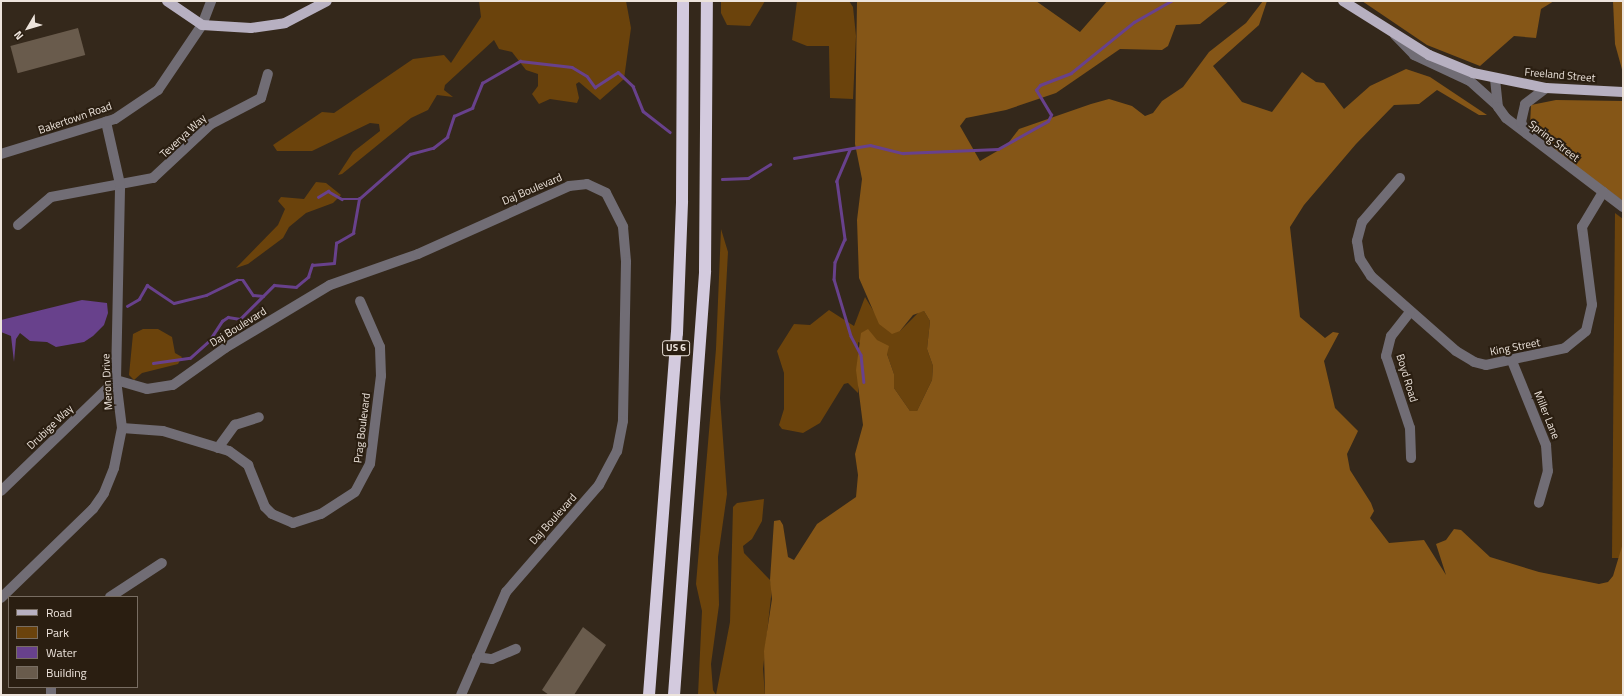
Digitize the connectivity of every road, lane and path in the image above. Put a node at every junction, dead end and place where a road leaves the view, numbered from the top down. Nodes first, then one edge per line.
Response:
1 (167, 1) edge
2 (211, 1) edge
3 (327, 1) edge
4 (683, 1) edge
5 (707, 1) edge
6 (1343, 1) edge
7 (202, 25) junction
8 (1392, 32) junction
9 (268, 74) dead end
10 (1495, 79) junction
11 (1546, 88) junction
12 (1623, 92) edge
13 (1498, 107) junction
14 (106, 122) junction
15 (1529, 138) junction
16 (1, 154) edge
17 (1400, 178) dead end
18 (120, 184) junction
19 (1603, 192) junction
20 (1623, 207) edge
21 (18, 225) dead end
22 (360, 301) dead end
23 (1410, 312) junction
24 (1512, 361) junction
25 (116, 380) junction
26 (259, 417) dead end
27 (122, 428) junction
28 (218, 448) junction
29 (1411, 458) dead end
30 (1, 491) edge
31 (1539, 503) dead end
32 (162, 563) dead end
33 (112, 596) edge
34 (1, 598) edge
35 (516, 649) dead end
36 (477, 657) junction
37 (460, 695) edge
38 (649, 695) edge
39 (674, 695) edge

1 - 7 main road
2 - 7 street, Bakertown Road
3 - 7 main road
4 - 38 highway, US 6
5 - 39 highway, US 6
6 - 8 main road
7 - 14 street, Bakertown Road
8 - 10 main road
8 - 13 street, Spring Street
9 - 18 street, Teverya Way
10 - 11 main road, Freeland Street
10 - 13 street
11 - 12 main road, Freeland Street
11 - 15 street
13 - 15 street, Spring Street
14 - 16 street, Bakertown Road
14 - 18 street, Meron Drive
15 - 19 street, Spring Street
17 - 23 street, King Street
18 - 21 street, Teverya Way
18 - 25 street, Meron Drive
19 - 20 street, Spring Street
19 - 24 street, King Street
22 - 28 street, Prag Boulevard
23 - 24 street, King Street
23 - 29 street, Boyd Road
24 - 31 street, Miller Lane
25 - 27 street, Meron Drive
25 - 30 street, Drubige Way
25 - 36 street, Daj Boulevard
26 - 28 street
27 - 28 street, Prag Boulevard
27 - 34 street, Meron Drive
32 - 33 street
35 - 36 street
36 - 37 street, Daj Boulevard

